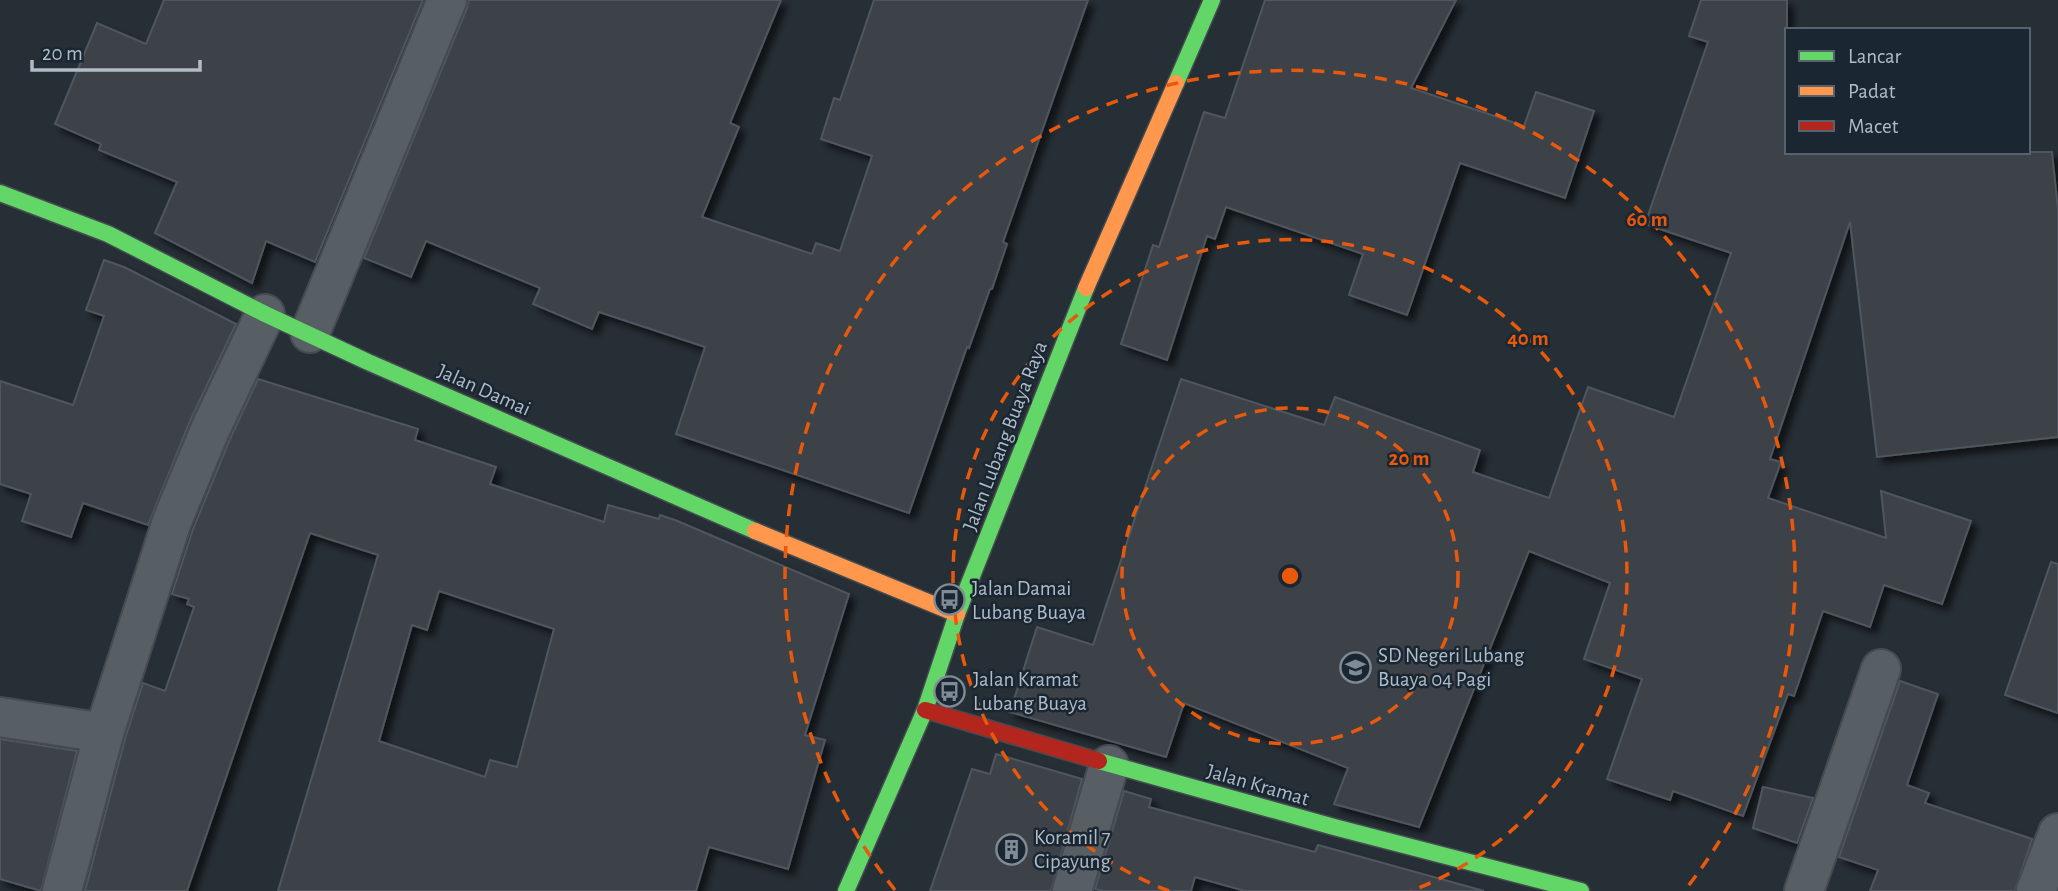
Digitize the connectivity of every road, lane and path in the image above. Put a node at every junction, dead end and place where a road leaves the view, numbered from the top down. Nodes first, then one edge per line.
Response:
1 (447, 0) edge
2 (1212, 0) edge
3 (0, 193) edge
4 (265, 314) junction
5 (310, 334) junction
6 (957, 614) junction
7 (1881, 669) dead end
8 (925, 710) junction
9 (0, 717) edge
10 (104, 733) junction
11 (1110, 765) junction
12 (2058, 834) edge
13 (62, 891) edge
14 (846, 891) edge
15 (1072, 891) edge
16 (1581, 891) edge
17 (1804, 891) edge
18 (2036, 891) edge

1 - 5 street
2 - 6 street, Jalan Lubang Buaya Raya
3 - 4 street, Jalan Damai
4 - 5 street, Jalan Damai
4 - 10 street
5 - 6 street, Jalan Damai
6 - 8 street, Jalan Lubang Buaya Raya
7 - 17 street
8 - 11 street, Jalan Kramat
8 - 14 street, Jalan Lubang Buaya Raya
9 - 10 street
10 - 13 street
11 - 15 street
11 - 16 street, Jalan Kramat
12 - 18 street

